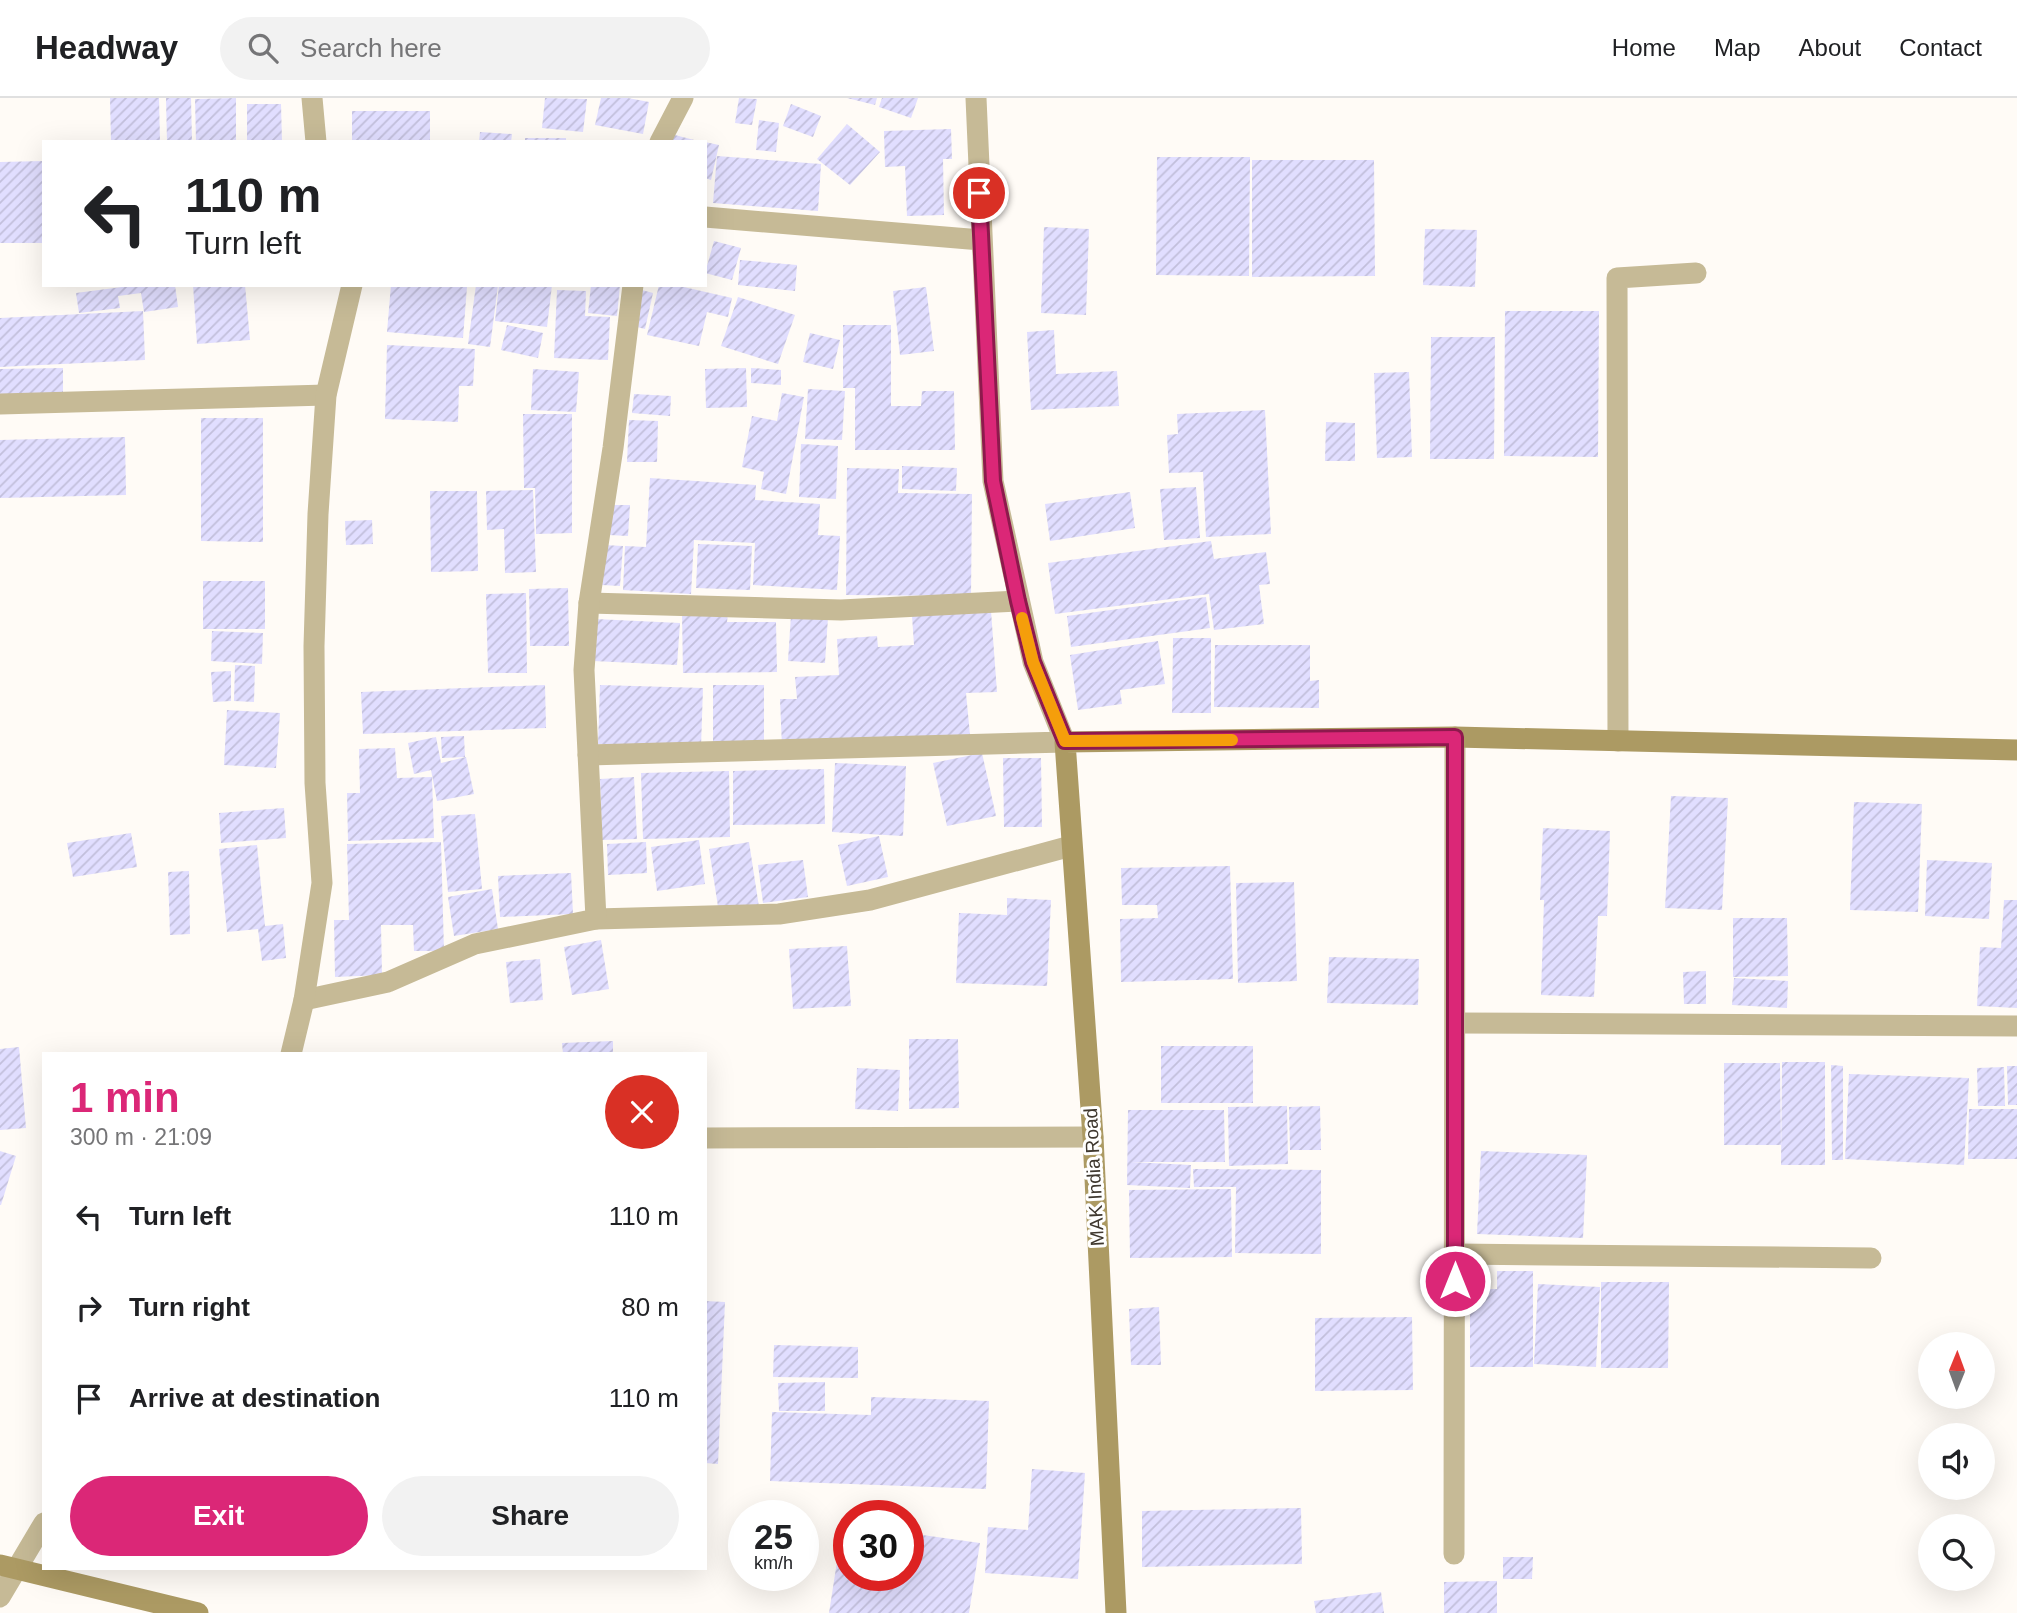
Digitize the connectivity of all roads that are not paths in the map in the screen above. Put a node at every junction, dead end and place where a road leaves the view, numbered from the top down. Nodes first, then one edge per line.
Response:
1 (312, 98) edge
2 (683, 98) edge
3 (976, 98) edge
4 (316, 140) edge
5 (661, 140) edge
6 (707, 218) edge
7 (981, 240) junction
8 (1696, 274) dead end
9 (352, 287) edge
10 (633, 287) edge
11 (326, 395) junction
12 (0, 404) edge
13 (1018, 601) junction
14 (589, 603) junction
15 (1455, 737) junction
16 (1065, 741) junction
17 (1618, 741) junction
18 (2017, 750) edge
19 (588, 755) junction
20 (1071, 846) junction
21 (596, 919) junction
22 (304, 1000) junction
23 (1456, 1023) junction
24 (2017, 1026) edge
25 (291, 1052) edge
26 (1093, 1137) junction
27 (707, 1138) edge
28 (1455, 1254) junction
29 (1871, 1258) dead end
30 (42, 1525) edge
31 (1454, 1554) dead end
32 (8, 1566) edge
33 (0, 1597) edge
34 (198, 1613) edge
35 (1116, 1613) edge

1 - 4 street
2 - 5 street
3 - 7 street
6 - 7 street
7 - 13 street
8 - 17 street
9 - 11 street
10 - 14 street
11 - 12 street
11 - 22 street
13 - 14 street
13 - 16 street
14 - 19 street
15 - 16 street
15 - 17 street
15 - 23 street
16 - 19 street
16 - 20 street, MAK India Road
17 - 18 street
19 - 21 street
20 - 21 street
20 - 26 street, MAK India Road
21 - 22 street
22 - 25 street
23 - 24 street
23 - 28 street
26 - 27 street
26 - 35 street, MAK India Road
28 - 29 street
28 - 31 street
30 - 32 street
32 - 33 street
32 - 34 street

